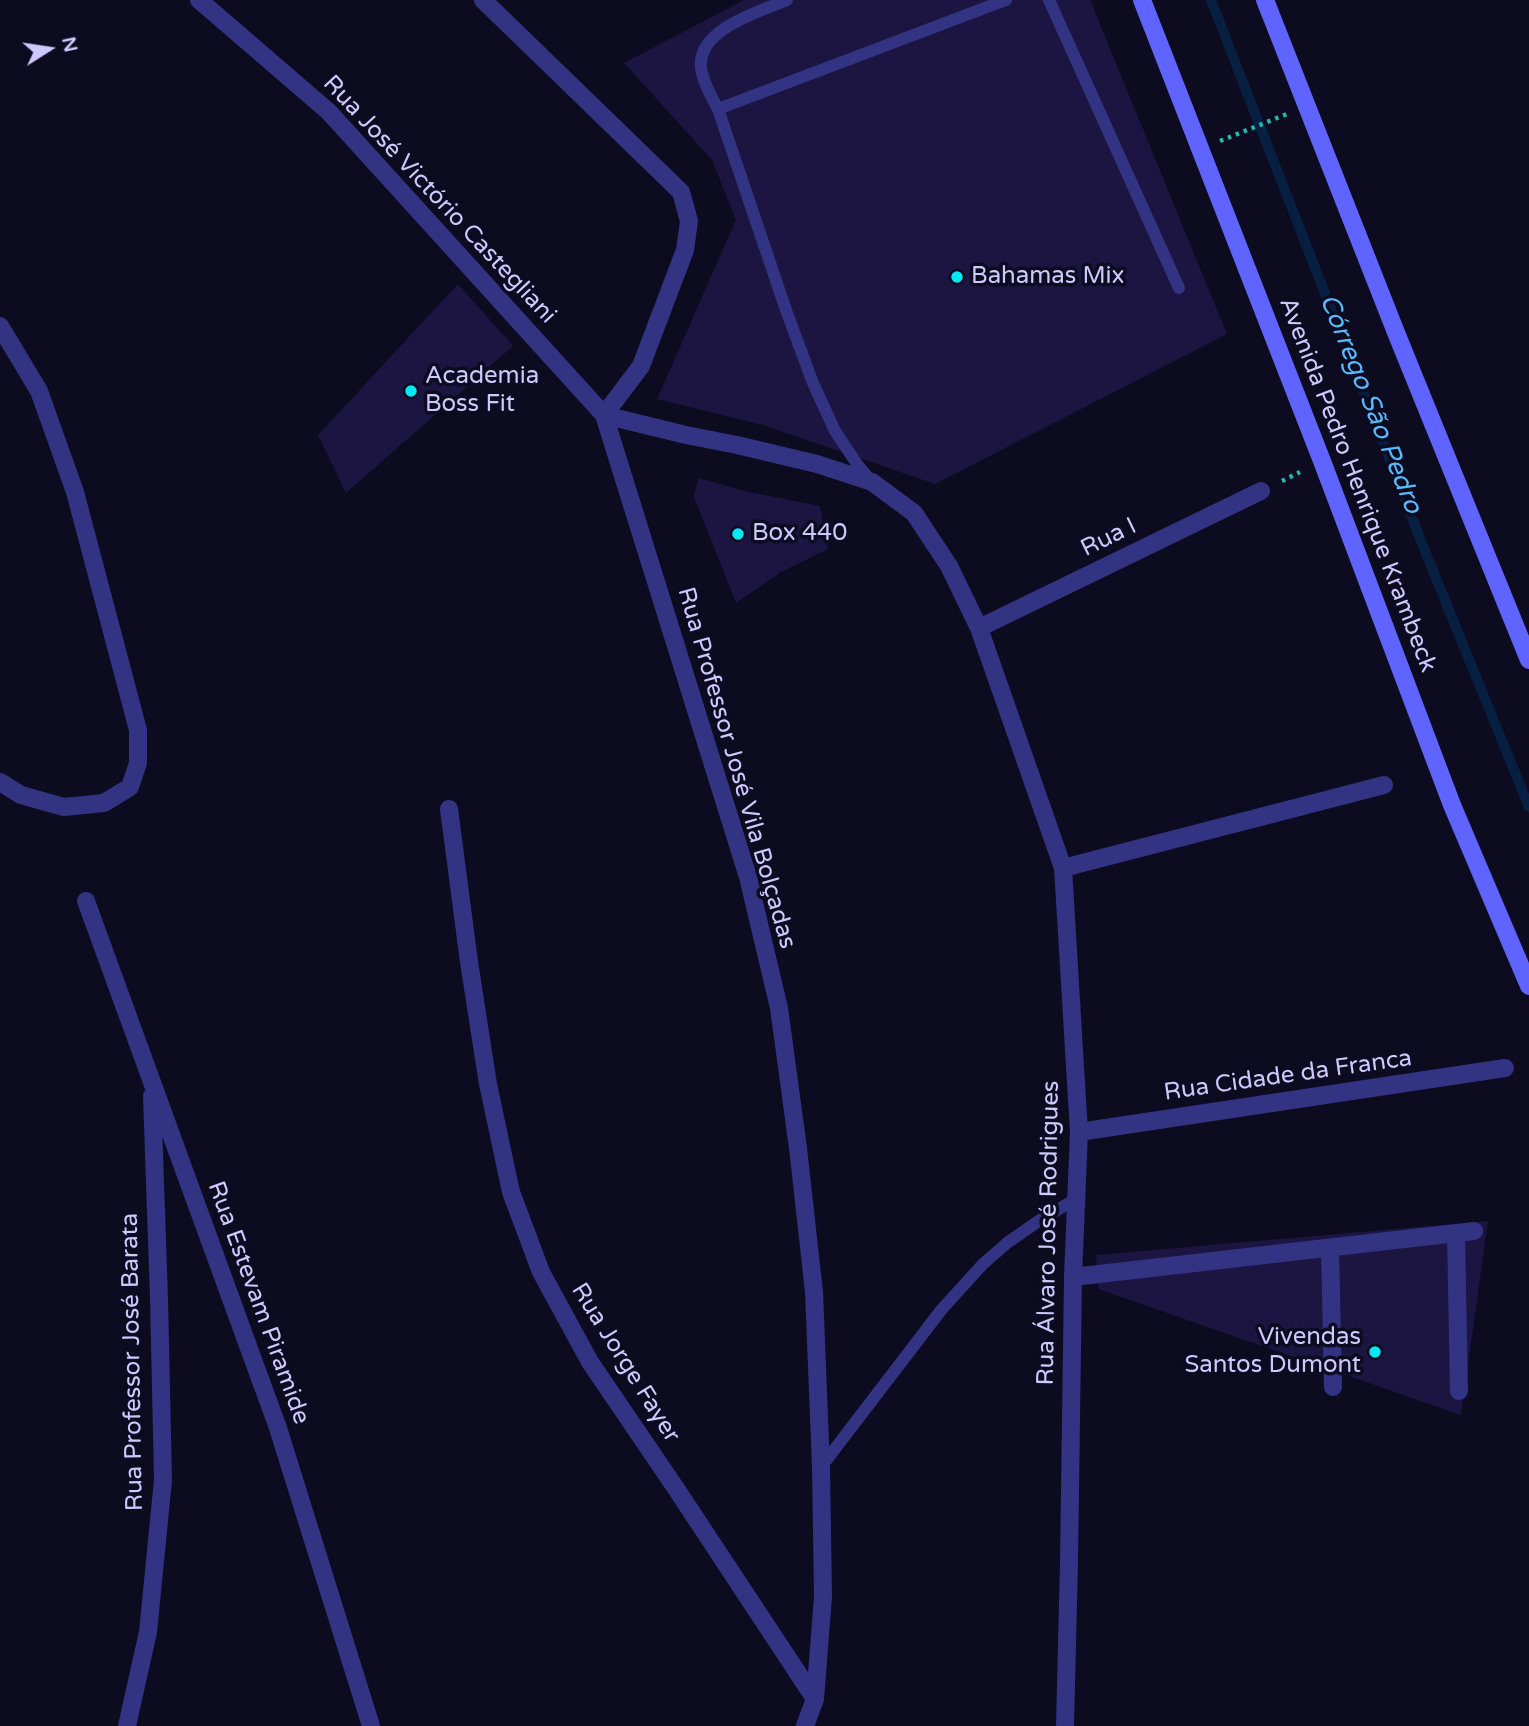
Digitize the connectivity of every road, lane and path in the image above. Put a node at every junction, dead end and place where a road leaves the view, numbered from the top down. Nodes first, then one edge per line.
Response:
1 (199, 0) edge
2 (483, 0) edge
3 (787, 0) edge
4 (1006, 0) edge
5 (1049, 0) edge
6 (1142, 0) edge
7 (1265, 0) edge
8 (718, 108) junction
9 (1281, 117) dead end
10 (1231, 136) dead end
11 (1179, 288) dead end
12 (0, 326) edge
13 (604, 415) junction
14 (1322, 461) junction
15 (873, 482) junction
16 (1261, 491) joint
17 (979, 628) junction
18 (1529, 660) edge
19 (0, 782) edge
20 (1384, 785) dead end
21 (449, 809) dead end
22 (1063, 868) junction
23 (86, 901) dead end
24 (1529, 986) edge
25 (1505, 1068) dead end
26 (151, 1079) junction
27 (1079, 1132) junction
28 (1076, 1199) junction
29 (1474, 1231) dead end
30 (1456, 1233) junction
31 (1330, 1248) junction
32 (1073, 1277) junction
33 (1333, 1387) dead end
34 (1459, 1391) dead end
35 (821, 1467) junction
36 (815, 1699) junction
37 (127, 1726) edge
38 (371, 1726) edge
39 (805, 1726) edge
40 (1065, 1726) edge

1 - 13 street, Rua José Victório Castegliani
2 - 13 street
3 - 8 lane
4 - 8 lane
5 - 11 lane
6 - 14 main road, Avenida Pedro Henrique Krambeck
7 - 18 main road
8 - 15 lane
9 - 10 path
12 - 19 street
13 - 15 street, Rua Álvaro José Rodrigues
13 - 35 street, Rua Professor José Vila Bolçadas
14 - 16 path
14 - 24 main road, Avenida Pedro Henrique Krambeck
15 - 17 street, Rua Álvaro José Rodrigues
16 - 17 street, Rua I
17 - 22 street, Rua Álvaro José Rodrigues
20 - 22 street
21 - 36 street, Rua Jorge Fayer
22 - 27 street, Rua Álvaro José Rodrigues
23 - 26 street, Rua Estevam Piramide
25 - 27 street, Rua Cidade da Franca
26 - 37 street, Rua Professor José Barata
26 - 38 street, Rua Estevam Piramide
27 - 28 street, Rua Álvaro José Rodrigues
28 - 32 street, Rua Álvaro José Rodrigues
28 - 35 lane
29 - 30 street
30 - 31 street
30 - 34 street
31 - 32 street
31 - 33 street
32 - 40 street, Rua Álvaro José Rodrigues
35 - 36 street, Rua Professor José Vila Bolçadas
36 - 39 street, Rua Professor José Vila Bolçadas

